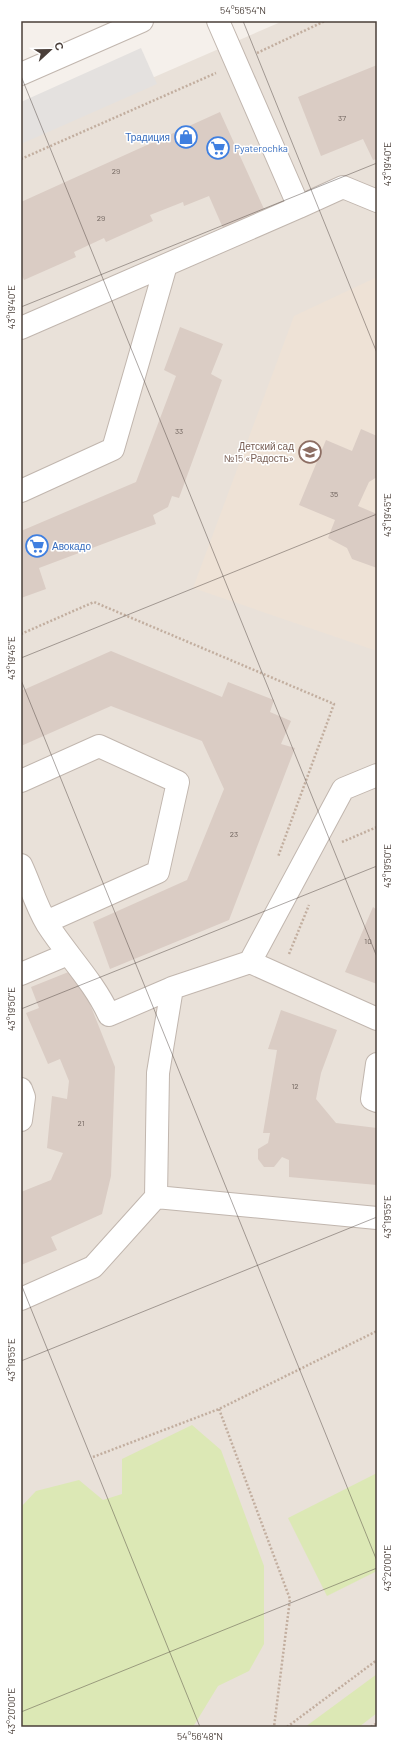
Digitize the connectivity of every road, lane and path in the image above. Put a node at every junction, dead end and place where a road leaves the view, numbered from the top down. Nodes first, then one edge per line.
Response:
1 (142, 21) edge
2 (218, 21) edge
3 (325, 21) edge
4 (236, 63) junction
5 (21, 74) edge
6 (21, 159) edge
7 (377, 201) edge
8 (299, 207) junction
9 (166, 265) junction
10 (21, 328) edge
11 (21, 491) edge
12 (21, 634) edge
13 (377, 775) edge
14 (21, 781) edge
15 (377, 827) edge
16 (341, 842) dead end
17 (278, 858) dead end
18 (21, 865) edge
19 (310, 903) dead end
20 (46, 922) junction
21 (68, 954) junction
22 (250, 962) junction
23 (21, 974) edge
24 (280, 975) junction
25 (172, 988) junction
26 (377, 1019) edge
27 (377, 1064) edge
28 (21, 1089) edge
29 (377, 1101) edge
30 (21, 1120) edge
31 (156, 1197) junction
32 (377, 1218) edge
33 (21, 1298) edge
34 (377, 1332) edge
35 (219, 1408) junction
36 (94, 1457) dead end
37 (377, 1660) edge
38 (377, 1723) edge
39 (274, 1727) edge
40 (286, 1727) edge
41 (371, 1727) edge

1 - 5 street
2 - 4 street
3 - 4 path
4 - 6 path
4 - 8 street
7 - 8 street
8 - 9 street
9 - 10 street
9 - 11 street
12 - 17 path
13 - 22 street
14 - 20 street
15 - 16 path
18 - 20 street
19 - 24 path
20 - 21 street
21 - 23 street
21 - 25 street
22 - 24 street
22 - 25 street
24 - 26 street
25 - 31 street
27 - 29 street
28 - 30 street
31 - 32 street
31 - 33 street
34 - 35 path
35 - 36 path
35 - 39 path
37 - 40 path
38 - 41 path

